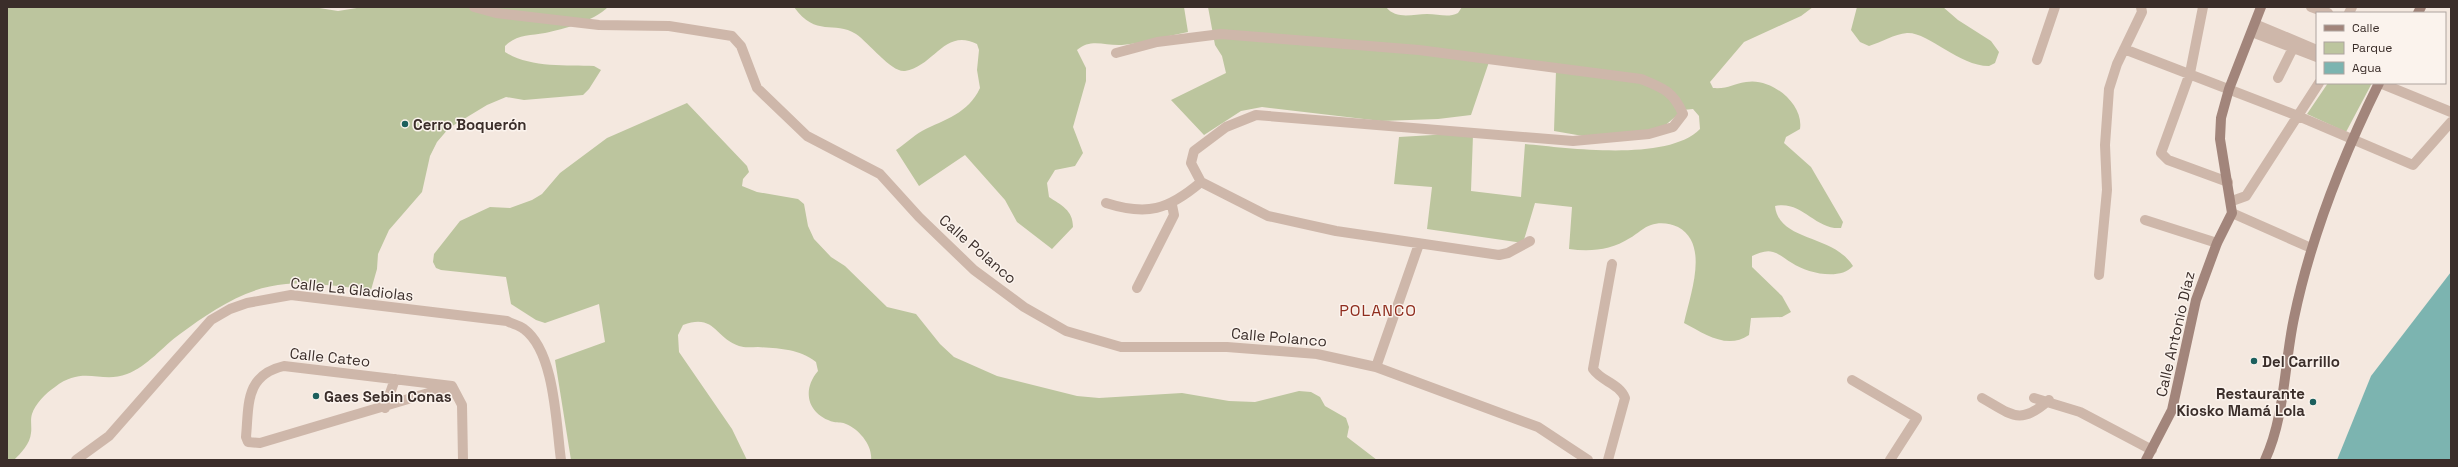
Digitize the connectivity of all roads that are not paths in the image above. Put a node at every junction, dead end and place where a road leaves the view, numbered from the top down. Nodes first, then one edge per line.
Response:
1 (474, 7) edge
2 (2055, 7) edge
3 (2141, 7) edge
4 (2202, 7) edge
5 (2261, 7) edge
6 (2311, 7) edge
7 (2325, 12) edge
8 (2254, 28) junction
9 (2293, 48) junction
10 (2124, 49) junction
11 (2316, 50) edge
12 (1116, 53) dead end
13 (2316, 57) edge
14 (2037, 60) dead end
15 (2190, 73) junction
16 (2278, 78) dead end
17 (2318, 84) edge
18 (2379, 84) edge
19 (2382, 84) edge
20 (2229, 89) junction
21 (2451, 112) edge
22 (2298, 116) junction
23 (2451, 122) edge
24 (2351, 139) junction
25 (1201, 182) junction
26 (2228, 182) junction
27 (2232, 201) junction
28 (1106, 203) dead end
29 (1172, 205) junction
30 (2232, 213) junction
31 (2145, 220) dead end
32 (1530, 241) dead end
33 (2217, 243) junction
34 (1419, 244) junction
35 (2311, 248) junction
36 (1612, 264) dead end
37 (2099, 275) dead end
38 (1137, 288) dead end
39 (1376, 367) junction
40 (395, 379) junction
41 (1852, 380) dead end
42 (452, 386) junction
43 (1982, 398) dead end
44 (2034, 398) dead end
45 (2049, 400) junction
46 (385, 408) junction
47 (2152, 450) junction
48 (76, 460) edge
49 (463, 460) edge
50 (561, 460) edge
51 (1588, 460) edge
52 (1608, 460) edge
53 (1890, 460) edge
54 (2146, 460) edge
55 (2265, 460) edge

1 - 39 street, Calle Polanco
2 - 14 street
3 - 10 street
4 - 15 street
5 - 8 street, Calle Antonio Díaz
6 - 7 street
8 - 9 street
8 - 11 street
8 - 20 street, Calle Antonio Díaz
9 - 13 street
9 - 16 street
10 - 15 street
10 - 37 street
12 - 25 street
15 - 20 street
15 - 26 street
17 - 22 street
18 - 24 street
19 - 21 street
20 - 22 street
20 - 26 street, Calle Antonio Díaz
22 - 24 street
22 - 27 street
23 - 24 street
24 - 35 street
25 - 29 street
25 - 34 street
26 - 27 street, Calle Antonio Díaz
27 - 30 street, Calle Antonio Díaz
28 - 29 street
29 - 38 street
30 - 33 street, Calle Antonio Díaz
30 - 35 street
31 - 33 street
32 - 34 street
33 - 47 street, Calle Antonio Díaz
34 - 39 street
35 - 55 street
36 - 52 street
39 - 51 street, Calle Polanco
40 - 42 street, Calle Cateo
40 - 46 street
40 - 46 street, Calle Cateo
41 - 53 street
42 - 46 street, Calle Cateo
42 - 49 street
43 - 45 street
44 - 45 street
45 - 47 street
47 - 54 street, Calle Antonio Díaz
48 - 50 street, Calle La Gladiolas

